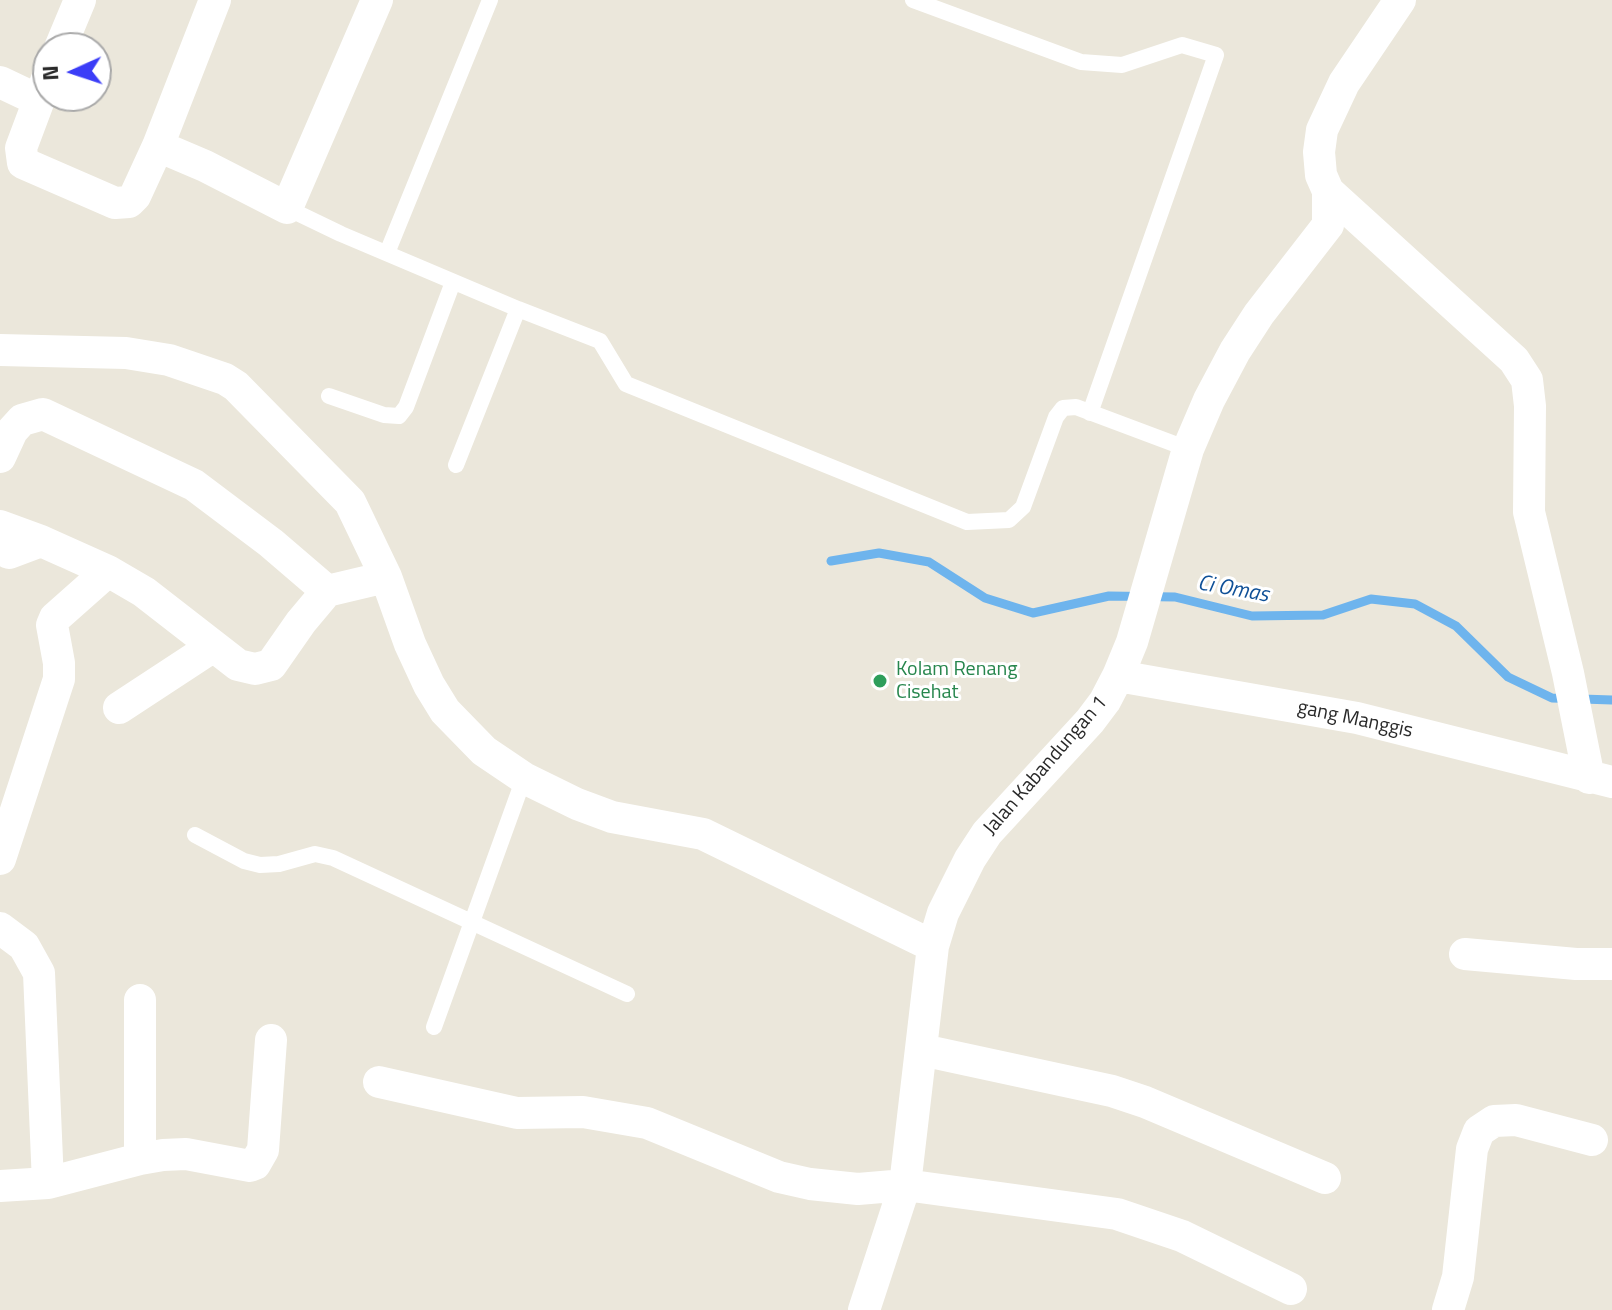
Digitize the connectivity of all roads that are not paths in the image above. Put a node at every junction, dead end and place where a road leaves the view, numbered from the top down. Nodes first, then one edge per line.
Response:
1 (80, 0) edge
2 (215, 0) edge
3 (377, 0) edge
4 (490, 0) edge
5 (913, 0) edge
6 (1400, 0) edge
7 (67, 32) edge
8 (0, 82) edge
9 (32, 86) edge
10 (34, 112) edge
11 (158, 146) junction
12 (1328, 191) junction
13 (287, 208) junction
14 (387, 253) junction
15 (453, 282) junction
16 (518, 309) junction
17 (0, 350) edge
18 (329, 396) dead end
19 (1090, 413) junction
20 (1188, 449) junction
21 (0, 457) edge
22 (456, 465) dead end
23 (4, 540) edge
24 (108, 571) junction
25 (386, 577) junction
26 (327, 591) junction
27 (212, 647) junction
28 (1118, 676) junction
29 (119, 708) dead end
30 (524, 778) junction
31 (1600, 780) edge
32 (195, 835) dead end
33 (0, 859) edge
34 (472, 923) junction
35 (0, 928) edge
36 (933, 946) junction
37 (1465, 954) dead end
38 (1612, 964) edge
39 (627, 994) dead end
40 (140, 1000) dead end
41 (434, 1027) dead end
42 (271, 1040) dead end
43 (922, 1050) junction
44 (379, 1082) dead end
45 (1592, 1140) dead end
46 (140, 1159) junction
47 (1325, 1178) dead end
48 (48, 1183) junction
49 (905, 1185) junction
50 (0, 1186) edge
51 (1291, 1289) dead end
52 (864, 1310) edge
53 (1448, 1310) edge

1 - 7 street
2 - 11 street
3 - 13 street
4 - 14 lane
5 - 19 lane
6 - 12 street
8 - 9 street
10 - 11 street
11 - 13 street
12 - 20 street, Jalan Kabandungan 1
12 - 31 street
13 - 14 lane
14 - 15 lane
15 - 16 lane
15 - 18 lane
16 - 19 lane
16 - 22 lane
17 - 25 street
19 - 20 lane
20 - 28 street, Jalan Kabandungan 1
21 - 26 street
23 - 24 street
24 - 27 street
24 - 33 street
25 - 26 street
25 - 30 street
26 - 27 street
27 - 29 street
28 - 31 street, gang Manggis
28 - 36 street, Jalan Kabandungan 1
30 - 34 lane
30 - 36 street
32 - 34 lane
34 - 39 lane
34 - 41 lane
35 - 48 street
36 - 43 street, Jalan Kabandungan 1
37 - 38 street
40 - 46 street
42 - 46 street
43 - 47 street
43 - 49 street, Jalan Kabandungan 1
44 - 49 street
45 - 53 street
46 - 48 street
48 - 50 street
49 - 51 street
49 - 52 street, Jalan Kabandungan 1

